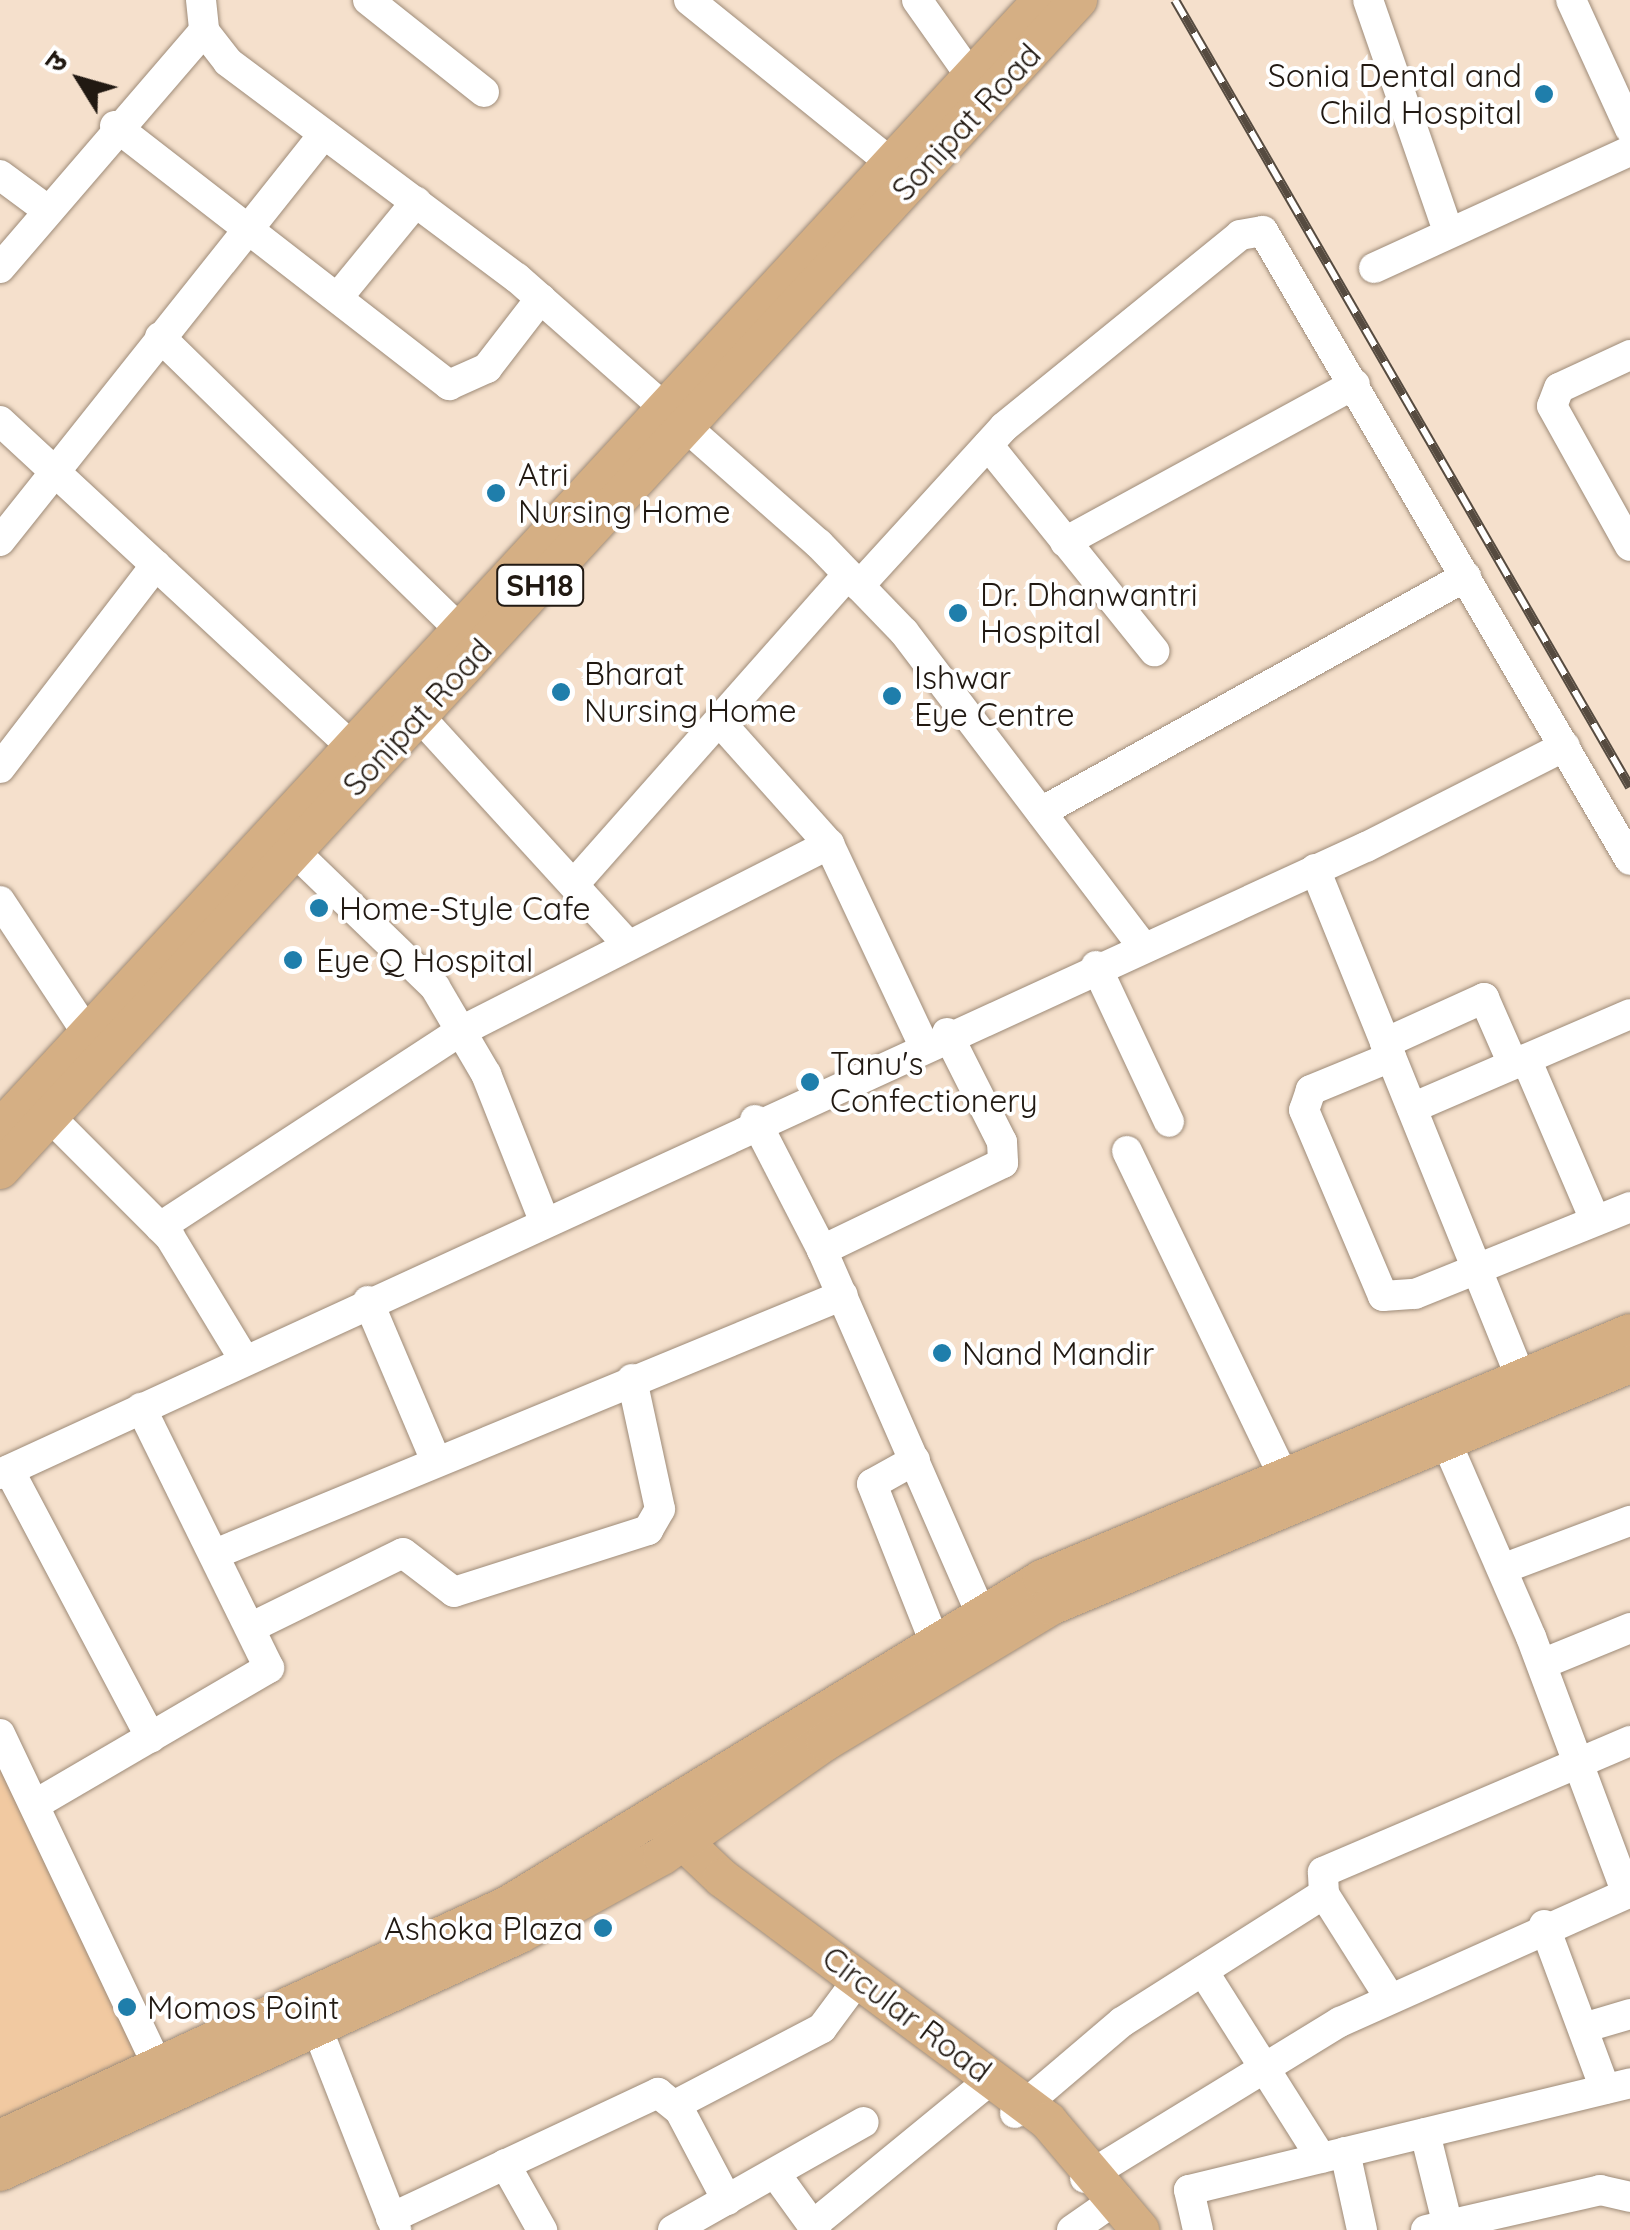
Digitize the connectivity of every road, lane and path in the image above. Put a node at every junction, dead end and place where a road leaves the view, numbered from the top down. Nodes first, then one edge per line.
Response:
1 (201, 0) edge
2 (368, 0) edge
3 (689, 0) edge
4 (916, 0) edge
5 (1042, 0) edge
6 (1078, 0) edge
7 (1368, 0) edge
8 (1578, 2) edge
9 (204, 31) junction
10 (979, 88) junction
11 (484, 92) dead end
12 (115, 126) junction
13 (1630, 128) edge
14 (324, 134) junction
15 (1630, 151) edge
16 (890, 162) junction
17 (0, 175) edge
18 (416, 202) junction
19 (46, 209) junction
20 (249, 227) junction
21 (1448, 231) junction
22 (0, 268) edge
23 (1374, 268) dead end
24 (339, 296) junction
25 (540, 298) junction
26 (160, 338) junction
27 (1630, 356) edge
28 (1355, 384) junction
29 (678, 414) junction
30 (0, 421) edge
31 (988, 445) junction
32 (54, 470) junction
33 (1622, 515) edge
34 (0, 540) edge
35 (1065, 542) junction
36 (1630, 546) edge
37 (156, 565) junction
38 (1466, 576) junction
39 (854, 580) junction
40 (460, 630) junction
41 (1154, 651) dead end
42 (419, 716) junction
43 (719, 721) junction
44 (1565, 746) junction
45 (352, 747) junction
46 (0, 768) edge
47 (1040, 812) junction
48 (829, 844) junction
49 (294, 851) junction
50 (1630, 860) edge
51 (1316, 869) junction
52 (576, 884) junction
53 (0, 900) edge
54 (627, 944) junction
55 (1142, 946) junction
56 (1096, 966) junction
57 (1630, 1014) edge
58 (461, 1031) junction
59 (88, 1034) junction
60 (934, 1038) junction
61 (1388, 1050) junction
62 (1520, 1061) junction
63 (1412, 1108) junction
64 (49, 1116) junction
65 (756, 1120) junction
66 (1169, 1122) dead end
67 (0, 1128) edge
68 (1127, 1151) dead end
69 (0, 1170) edge
70 (1630, 1208) edge
71 (544, 1218) junction
72 (1594, 1218) junction
73 (160, 1227) junction
74 (822, 1250) junction
75 (1478, 1270) junction
76 (843, 1295) junction
77 (368, 1301) junction
78 (1630, 1333) edge
79 (244, 1360) junction
80 (1630, 1364) edge
81 (1520, 1376) junction
82 (632, 1379) junction
83 (141, 1408) junction
84 (1439, 1426) junction
85 (915, 1460) junction
86 (436, 1461) junction
87 (4, 1472) edge
88 (1283, 1474) junction
89 (1630, 1521) edge
90 (215, 1554) junction
91 (1119, 1560) junction
92 (1502, 1570) junction
93 (987, 1625) junction
94 (252, 1628) junction
95 (1630, 1628) edge
96 (933, 1638) junction
97 (1542, 1664) junction
98 (0, 1734) edge
99 (151, 1738) junction
100 (1630, 1740) edge
101 (1578, 1762) junction
102 (36, 1804) junction
103 (657, 1837) junction
104 (1628, 1893) edge
105 (1324, 1894) junction
106 (1544, 1925) junction
107 (1203, 1971) junction
108 (851, 1990) junction
109 (1388, 1997) junction
110 (1630, 2014) edge
111 (317, 2028) junction
112 (1584, 2028) junction
113 (1262, 2066) junction
114 (159, 2070) junction
115 (983, 2086) junction
116 (1618, 2086) edge
117 (676, 2105) junction
118 (1020, 2109) junction
119 (864, 2122) dead end
120 (1426, 2133) junction
121 (0, 2139) edge
122 (1333, 2155) junction
123 (505, 2164) junction
124 (0, 2172) edge
125 (778, 2176) junction
126 (1107, 2196) edge
127 (1630, 2198) edge
128 (728, 2200) junction
129 (1533, 2217) edge
130 (394, 2224) edge
131 (814, 2228) edge
132 (1441, 2228) edge
133 (542, 2230) edge
134 (674, 2230) edge
135 (1072, 2230) edge
136 (1140, 2230) edge
137 (1198, 2230) edge
138 (1362, 2230) edge

1 - 9 street
2 - 11 street
3 - 16 street
4 - 10 street
5 - 10 main road, Sonipat Road / SH18
6 - 10 main road, Sonipat Road / SH18
7 - 21 street
8 - 13 street
9 - 12 street
9 - 14 street
10 - 16 main road, Sonipat Road / SH18
10 - 29 main road, Sonipat Road / SH18
12 - 19 street
12 - 20 street
14 - 18 street
14 - 20 street
15 - 21 street
16 - 29 main road, Sonipat Road / SH18
17 - 19 street
18 - 24 street
18 - 25 street
19 - 22 street
20 - 24 street
20 - 26 street
21 - 23 street
24 - 25 street
25 - 29 street
26 - 32 street
26 - 40 street
27 - 33 street
28 - 31 street
28 - 35 street
28 - 38 street
29 - 39 street
29 - 40 main road, Sonipat Road / SH18
29 - 42 main road, Sonipat Road / SH18
30 - 32 street
31 - 35 street
31 - 39 street
32 - 34 street
32 - 37 street
33 - 36 street
35 - 41 street
37 - 45 street
37 - 46 street
38 - 44 street
38 - 47 street
39 - 43 street
39 - 47 street
40 - 45 main road, Sonipat Road / SH18
42 - 49 main road, Sonipat Road / SH18
42 - 52 street
43 - 48 street
43 - 52 street
44 - 50 street
44 - 51 street
45 - 59 main road, Sonipat Road / SH18
47 - 55 street
48 - 54 street
48 - 60 street
49 - 58 street
49 - 64 main road, Sonipat Road / SH18
51 - 55 street
51 - 61 street
52 - 54 street
53 - 59 street
54 - 58 street
55 - 56 street
56 - 60 street
56 - 66 street
57 - 62 street
58 - 71 street
58 - 73 street
59 - 67 main road, Sonipat Road / SH18
60 - 65 street
60 - 74 street
61 - 62 street
61 - 63 street
61 - 75 street
62 - 63 street
62 - 72 street
63 - 75 street
64 - 69 main road, Sonipat Road / SH18
64 - 73 street
65 - 71 street
65 - 74 street
68 - 88 street
70 - 72 street
71 - 77 street
72 - 75 street
73 - 79 street
74 - 76 street
75 - 81 street
76 - 82 street
76 - 85 street
77 - 79 street
77 - 86 street
78 - 81 main road
79 - 83 street
80 - 84 main road
81 - 84 main road
82 - 86 street
82 - 94 street
83 - 87 street
83 - 90 street
84 - 88 main road
84 - 91 main road
84 - 92 street
85 - 93 street
85 - 96 street
86 - 90 street
87 - 99 street
88 - 91 main road
89 - 92 street
90 - 94 street
91 - 93 main road
92 - 97 street
93 - 96 main road
93 - 103 main road
94 - 99 street
95 - 97 street
96 - 103 main road
97 - 101 street
98 - 102 street
99 - 102 street
100 - 101 street
101 - 104 street
101 - 105 street
102 - 114 street
103 - 108 main road, Circular Road
103 - 111 main road
103 - 114 main road
103 - 118 main road, Circular Road
104 - 106 street
105 - 107 street
105 - 109 street
106 - 109 street
106 - 112 street
107 - 113 street
107 - 118 street
108 - 115 main road, Circular Road
108 - 117 street
109 - 113 street
110 - 112 street
111 - 124 main road
111 - 130 street
112 - 116 street
113 - 122 street
113 - 126 street
114 - 121 main road
115 - 118 main road, Circular Road
115 - 131 street
116 - 120 street
117 - 123 street
117 - 128 street
118 - 126 main road, Circular Road
119 - 125 street
120 - 122 street
120 - 132 street
122 - 137 street
122 - 138 street
123 - 130 street
123 - 133 street
125 - 128 street
125 - 131 street
126 - 135 street
126 - 136 main road, Circular Road
127 - 129 street
128 - 134 street
129 - 132 street

